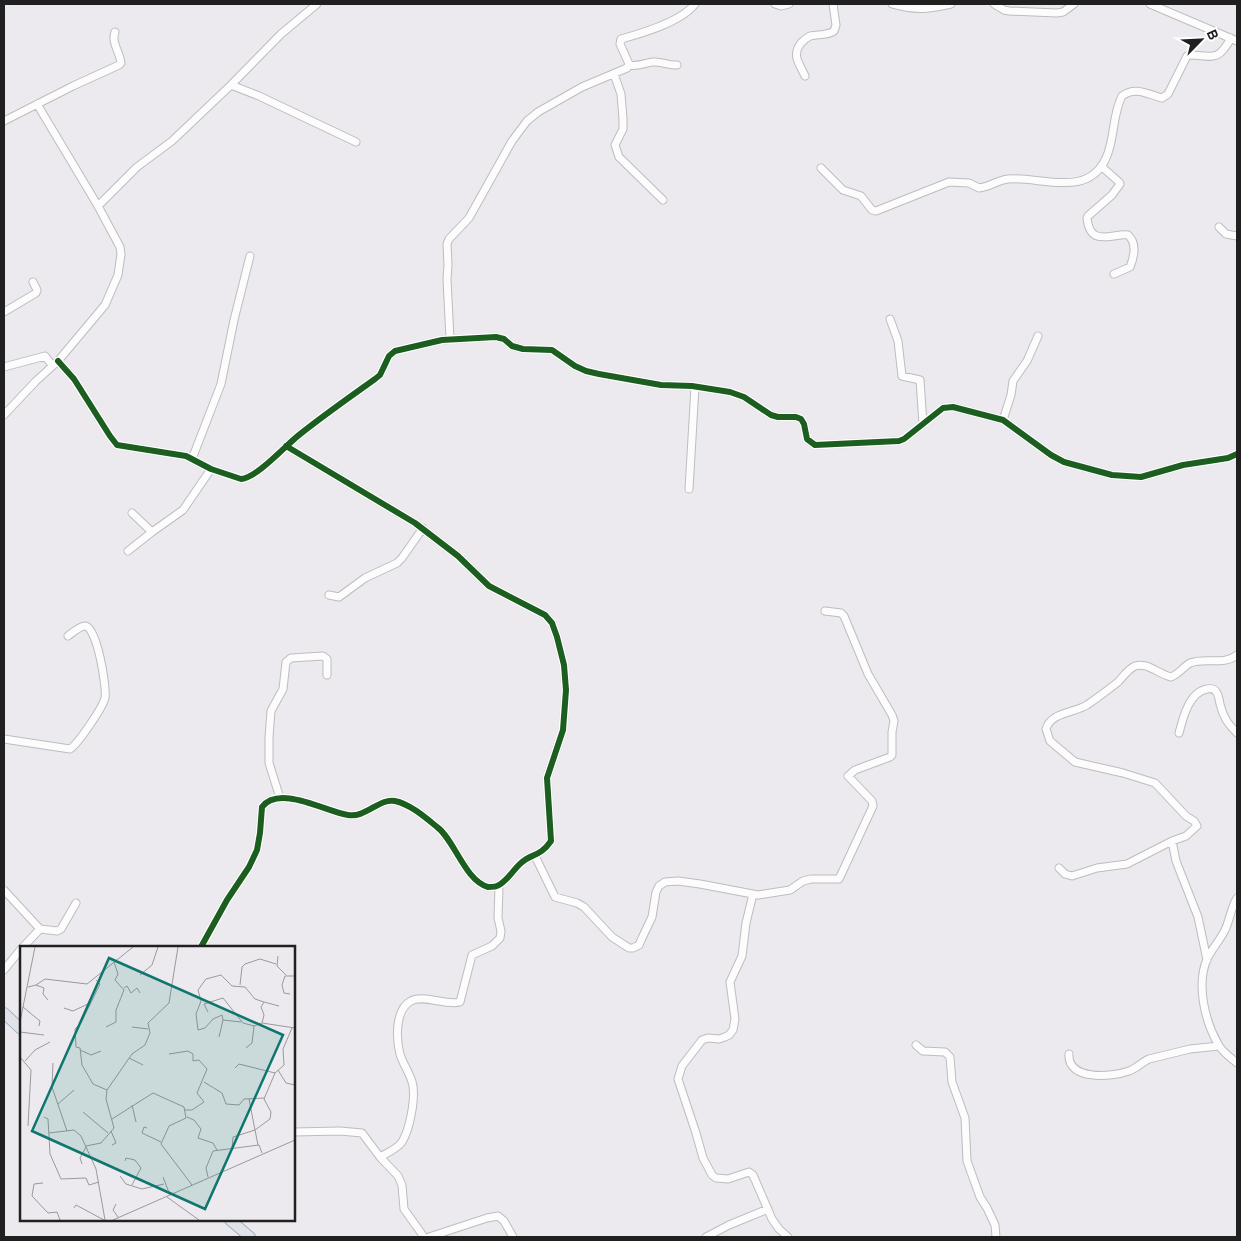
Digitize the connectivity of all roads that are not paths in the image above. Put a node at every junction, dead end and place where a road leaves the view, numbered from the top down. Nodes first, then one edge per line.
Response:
1 (318, 4) edge
2 (695, 4) edge
3 (775, 4) edge
4 (789, 4) edge
5 (833, 4) edge
6 (892, 4) edge
7 (951, 4) edge
8 (994, 4) edge
9 (1074, 4) edge
10 (1150, 4) edge
11 (924, 7) edge
12 (115, 32) dead end
13 (1234, 40) edge
14 (677, 65) dead end
15 (628, 66) junction
16 (614, 74) junction
17 (805, 76) dead end
18 (231, 86) junction
19 (37, 104) junction
20 (4, 121) edge
21 (356, 142) dead end
22 (1101, 166) junction
23 (821, 168) dead end
24 (663, 200) dead end
25 (98, 206) junction
26 (1219, 227) dead end
27 (1237, 236) edge
28 (250, 256) dead end
29 (1114, 274) dead end
30 (33, 282) dead end
31 (4, 312) edge
32 (890, 319) dead end
33 (1038, 336) dead end
34 (450, 339) junction
35 (55, 363) junction
36 (4, 367) edge
37 (695, 387) junction
38 (4, 415) edge
39 (1003, 420) junction
40 (923, 424) junction
41 (286, 446) junction
42 (1237, 454) edge
43 (192, 459) junction
44 (211, 469) junction
45 (689, 488) dead end
46 (132, 513) dead end
47 (422, 528) junction
48 (152, 532) junction
49 (128, 551) dead end
50 (329, 595) dead end
51 (825, 611) dead end
52 (68, 636) dead end
53 (1237, 655) edge
54 (327, 675) dead end
55 (1179, 733) dead end
56 (1237, 734) edge
57 (4, 740) edge
58 (280, 798) junction
59 (1172, 841) junction
60 (535, 856) junction
61 (1059, 868) dead end
62 (498, 886) junction
63 (4, 890) edge
64 (753, 894) junction
65 (1237, 898) edge
66 (76, 903) dead end
67 (40, 929) junction
68 (24, 946) edge
69 (202, 946) edge
70 (20, 950) edge
71 (1207, 960) junction
72 (4, 970) edge
73 (4, 1013) edge
74 (20, 1028) edge
75 (916, 1045) dead end
76 (1219, 1046) junction
77 (1069, 1054) dead end
78 (1237, 1064) edge
79 (295, 1132) edge
80 (380, 1157) junction
81 (768, 1209) junction
82 (231, 1221) edge
83 (250, 1237) edge
84 (424, 1237) edge
85 (429, 1237) edge
86 (513, 1237) edge
87 (706, 1237) edge
88 (788, 1237) edge
89 (996, 1237) edge

1 - 18 street
2 - 15 street
3 - 4 street
5 - 17 street
6 - 11 street
7 - 11 street
8 - 9 street
10 - 13 street
12 - 19 street
13 - 22 street
14 - 15 street
15 - 16 street
16 - 24 street
16 - 34 street
18 - 21 street
18 - 25 street
19 - 20 street
19 - 25 street
22 - 23 street
22 - 29 street
25 - 35 street
26 - 27 street
28 - 43 street
30 - 31 street
32 - 40 street
33 - 39 street
34 - 37 street
34 - 41 street
35 - 36 street
35 - 38 street
35 - 43 street
37 - 40 street
37 - 45 street
39 - 40 street
39 - 42 street
41 - 44 street
41 - 47 street
43 - 44 street
44 - 48 street
46 - 48 street
47 - 50 street
47 - 60 street
48 - 49 street
51 - 64 street
52 - 57 street
53 - 59 street
54 - 58 street
55 - 56 street
58 - 62 street
58 - 69 street
59 - 61 street
59 - 71 street
60 - 62 street
60 - 64 street
62 - 80 street
63 - 67 street
64 - 81 street
65 - 71 street
66 - 67 street
67 - 68 street
70 - 72 street
71 - 76 street
73 - 74 highway
75 - 89 street
76 - 77 street
76 - 78 street
79 - 80 street
80 - 84 street
81 - 87 street
81 - 88 street
82 - 83 highway
85 - 86 street

